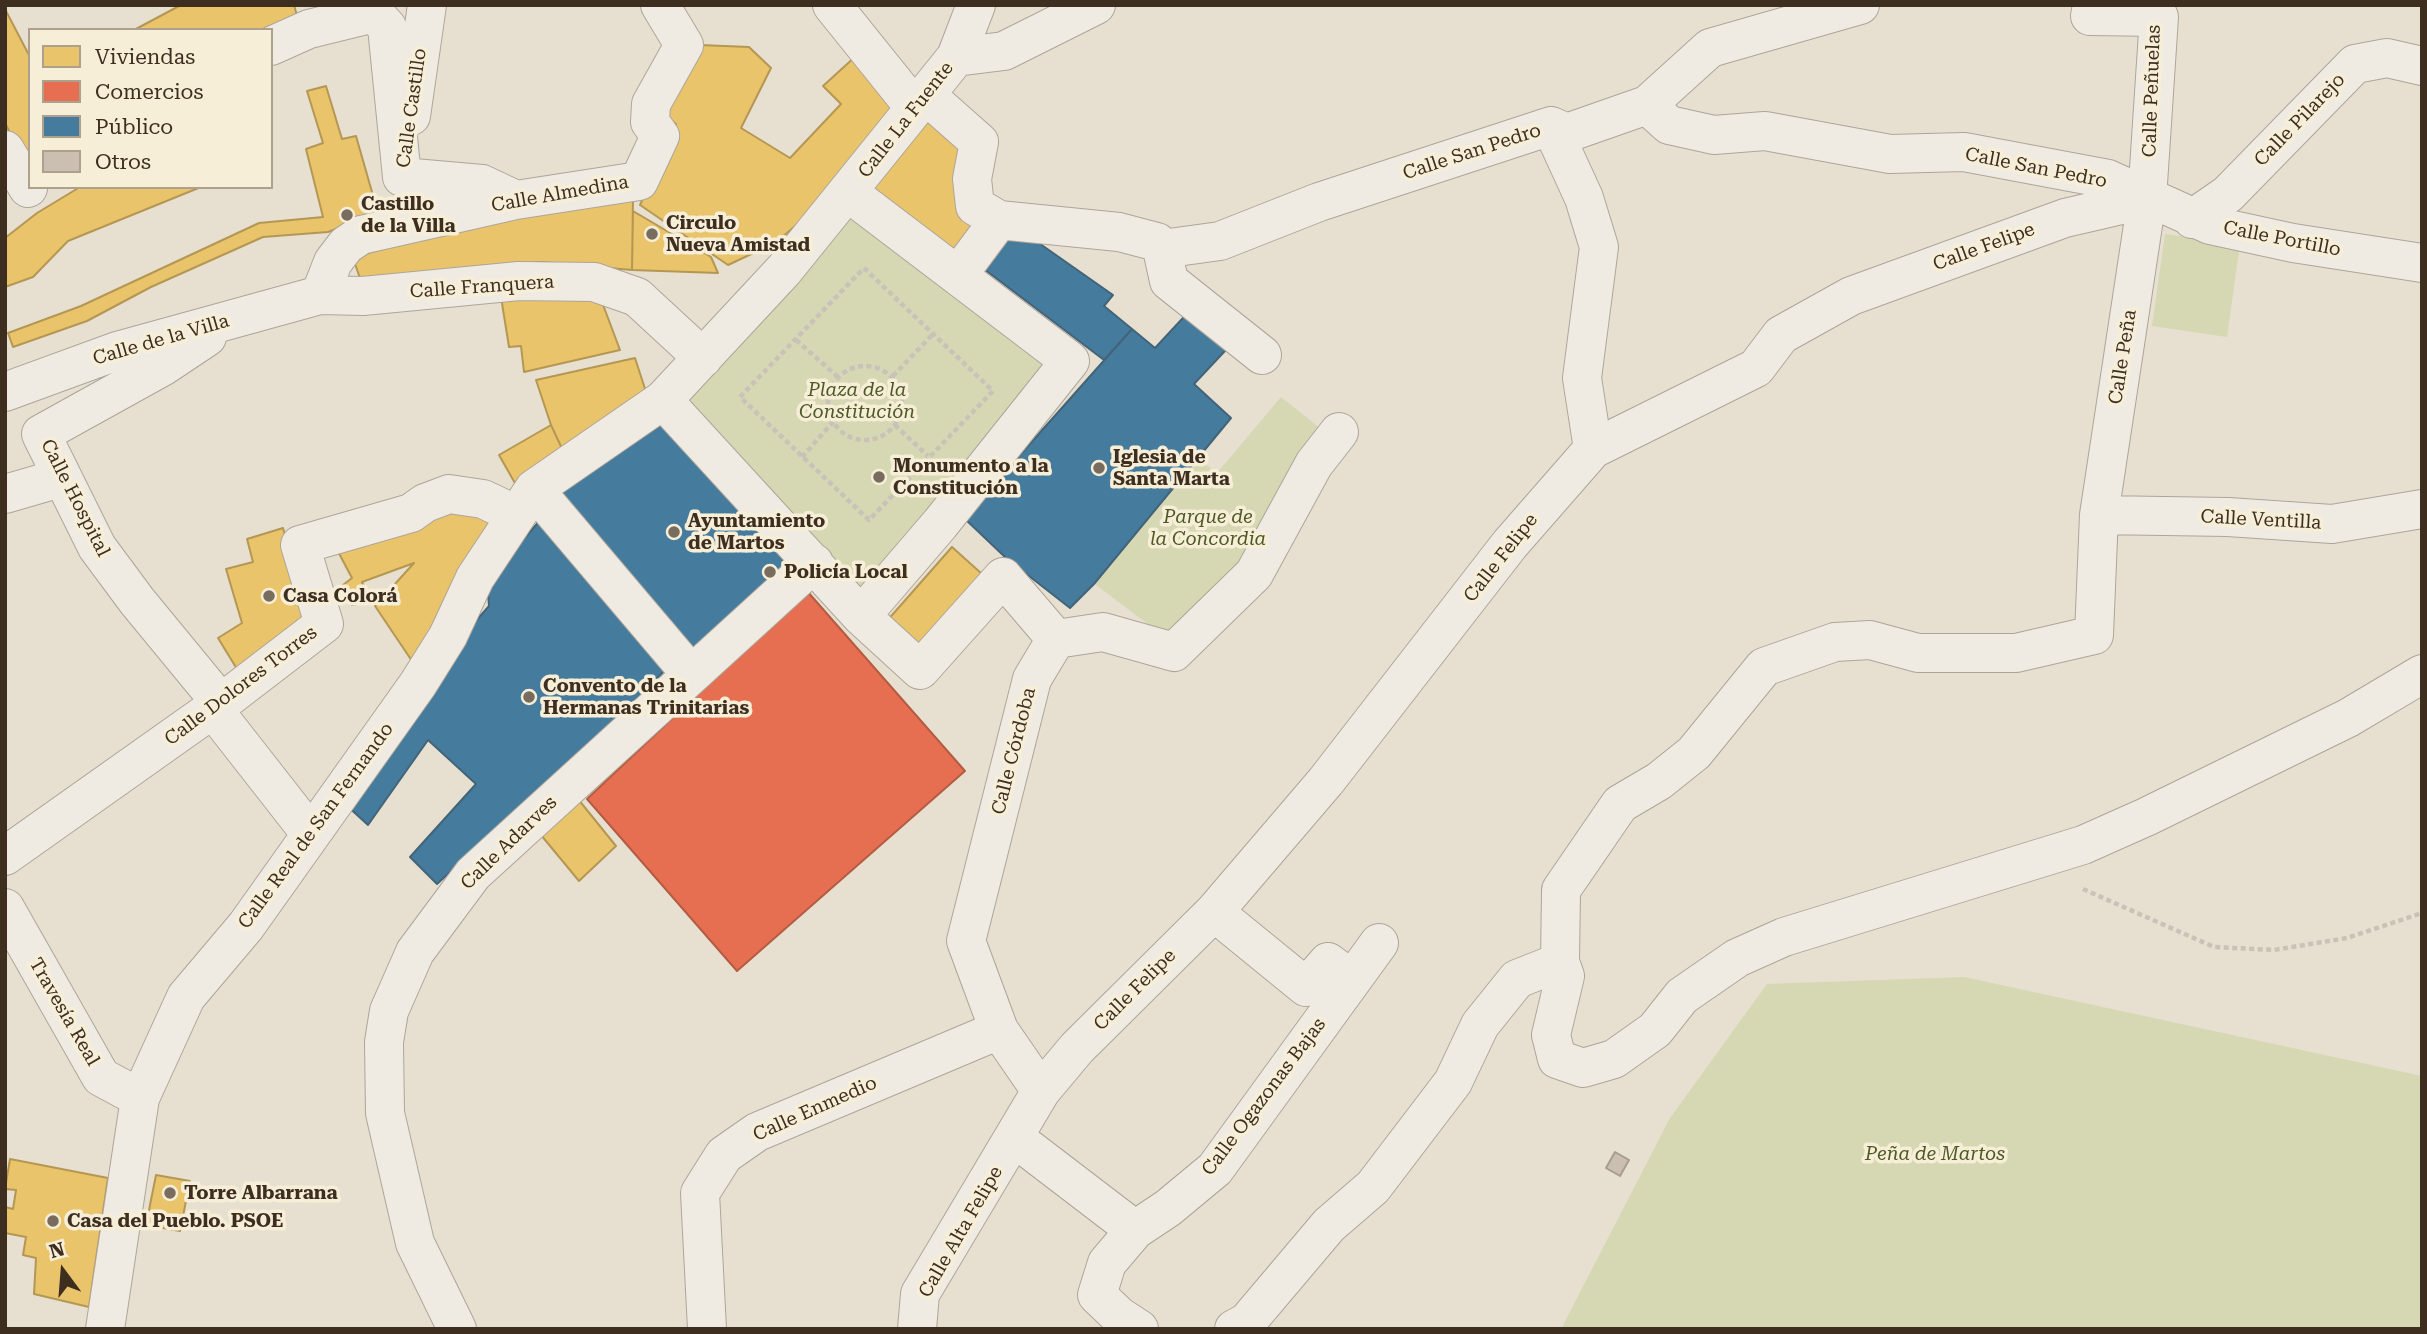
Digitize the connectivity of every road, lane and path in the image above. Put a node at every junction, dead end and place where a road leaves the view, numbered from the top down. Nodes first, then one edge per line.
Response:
1 (427, 5) edge
2 (660, 5) edge
3 (832, 5) edge
4 (976, 5) edge
5 (1096, 5) edge
6 (1860, 5) edge
7 (2092, 5) edge
8 (273, 45) edge
9 (956, 57) junction
10 (2422, 66) edge
11 (921, 102) junction
12 (1647, 105) junction
13 (1551, 126) junction
14 (5, 150) edge
15 (402, 177) junction
16 (21, 193) edge
17 (849, 193) junction
18 (2147, 199) junction
19 (516, 200) junction
20 (2192, 219) junction
21 (999, 220) junction
22 (1162, 249) junction
23 (2422, 263) edge
24 (958, 275) junction
25 (320, 295) junction
26 (231, 319) junction
27 (933, 334) junction
28 (796, 340) junction
29 (1262, 355) dead end
30 (703, 358) junction
31 (892, 376) junction
32 (838, 377) junction
33 (5, 392) edge
34 (663, 400) junction
35 (833, 422) junction
36 (895, 425) junction
37 (1339, 432) dead end
38 (1593, 449) junction
39 (928, 456) junction
40 (803, 457) junction
41 (60, 478) junction
42 (5, 494) edge
43 (524, 504) junction
44 (2422, 509) edge
45 (2099, 515) junction
46 (814, 563) junction
47 (861, 616) junction
48 (1056, 639) junction
49 (691, 673) junction
50 (2422, 674) edge
51 (217, 706) junction
52 (310, 833) junction
53 (5, 856) edge
54 (2080, 888) dead end
55 (5, 908) edge
56 (1214, 912) junction
57 (2422, 913) edge
58 (1379, 943) dead end
59 (1560, 962) junction
60 (1352, 980) junction
61 (999, 1030) junction
62 (1041, 1091) junction
63 (140, 1098) junction
64 (1016, 1139) junction
65 (1135, 1230) junction
66 (105, 1329) edge
67 (457, 1329) edge
68 (708, 1329) edge
69 (917, 1329) edge
70 (1139, 1329) edge
71 (1234, 1329) edge

1 - 15 street, Calle Castillo
2 - 19 street, Calle Almedina
3 - 11 street
4 - 9 street, Calle La Fuente
5 - 9 street
6 - 12 street
7 - 18 street, Calle Peñuelas
8 - 15 street
9 - 11 street, Calle La Fuente
10 - 20 street, Calle Pilarejo
11 - 17 street, Calle La Fuente
11 - 21 street
12 - 13 street, Calle San Pedro
12 - 18 street, Calle San Pedro
13 - 22 street, Calle San Pedro
13 - 38 street
14 - 16 street
15 - 19 street, Calle Castillo
17 - 24 street
17 - 30 street
18 - 20 street, Calle Portillo
18 - 38 street, Calle Felipe
18 - 45 street, Calle Peña
19 - 25 street, Calle Almedina
20 - 23 street, Calle Portillo
21 - 22 street
21 - 24 street
22 - 29 street
24 - 47 street
25 - 26 street, Calle de la Villa
25 - 30 street, Calle Franquera
26 - 33 street, Calle de la Villa
26 - 41 street, Calle Hospital
27 - 28 path
27 - 31 path
27 - 39 path
28 - 32 path
28 - 40 path
30 - 34 street
31 - 32 path
31 - 36 path
32 - 35 path
34 - 43 street, Calle Real de San Fernando
34 - 46 street
35 - 36 path
35 - 40 path
36 - 39 path
37 - 48 street
38 - 56 street, Calle Felipe
39 - 40 path
41 - 42 street
41 - 51 street, Calle Hospital
43 - 49 street
43 - 51 street, Calle Dolores Torres
43 - 52 street, Calle Real de San Fernando
44 - 45 street, Calle Ventilla
45 - 59 street, Calle Peña
46 - 47 street
46 - 49 street, Calle Adarves
47 - 48 street
48 - 61 street, Calle Córdoba
49 - 67 street, Calle Adarves
50 - 59 street
51 - 52 street, Calle Hospital
51 - 53 street, Calle Dolores Torres
52 - 63 street, Calle Real de San Fernando
54 - 57 path
55 - 63 street, Travesía Real
56 - 60 street
56 - 62 street, Calle Felipe
58 - 60 street, Calle Ogazonas Bajas
59 - 71 street
60 - 65 street, Calle Ogazonas Bajas
61 - 62 street, Calle Córdoba
61 - 68 street, Calle Enmedio
62 - 64 street, Calle Felipe
63 - 66 street, Calle Real de San Fernando
64 - 65 street
64 - 69 street, Calle Alta Felipe
65 - 70 street, Calle Ogazonas Bajas

